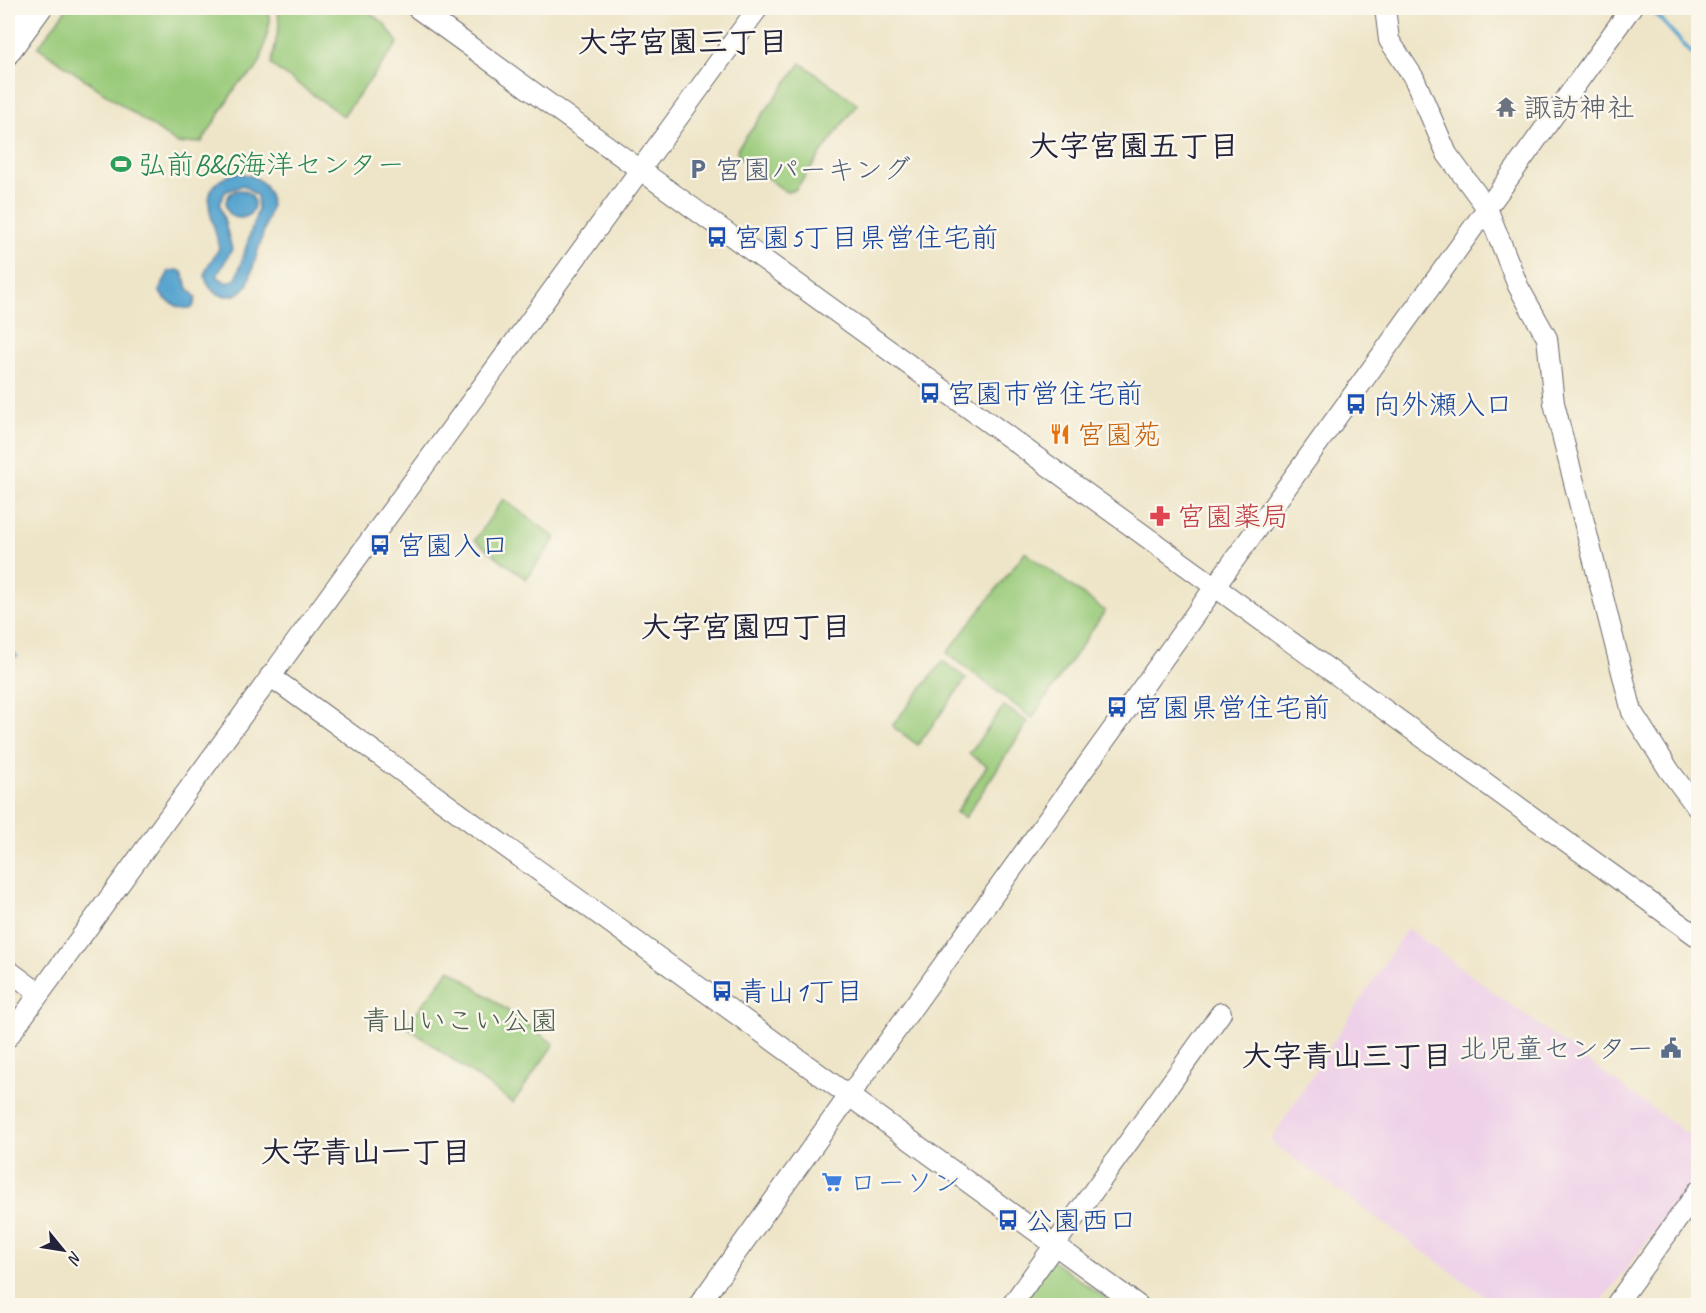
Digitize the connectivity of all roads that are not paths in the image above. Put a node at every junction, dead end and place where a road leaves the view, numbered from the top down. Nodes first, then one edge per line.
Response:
1 (21, 8) edge
2 (42, 8) edge
3 (417, 8) edge
4 (758, 8) edge
5 (1385, 8) edge
6 (1632, 8) edge
7 (8, 26) edge
8 (8, 55) edge
9 (641, 168) junction
10 (1487, 208) junction
11 (1217, 586) junction
12 (270, 676) junction
13 (1698, 809) edge
14 (1698, 937) edge
15 (8, 970) edge
16 (39, 993) junction
17 (1221, 1012) dead end
18 (8, 1037) edge
19 (850, 1095) junction
20 (1698, 1191) edge
21 (1054, 1244) junction
22 (698, 1305) edge
23 (1011, 1305) edge
24 (1139, 1305) edge
25 (1615, 1305) edge

1 - 7 street
2 - 8 street
3 - 9 street
4 - 9 street
5 - 10 street
6 - 10 street
9 - 11 street
9 - 12 street
10 - 11 street
10 - 13 street
11 - 14 street
11 - 19 street
12 - 16 street
12 - 19 street
15 - 16 street
16 - 18 street
17 - 21 street
19 - 21 street
19 - 22 street
20 - 25 street
21 - 23 street
21 - 24 street

